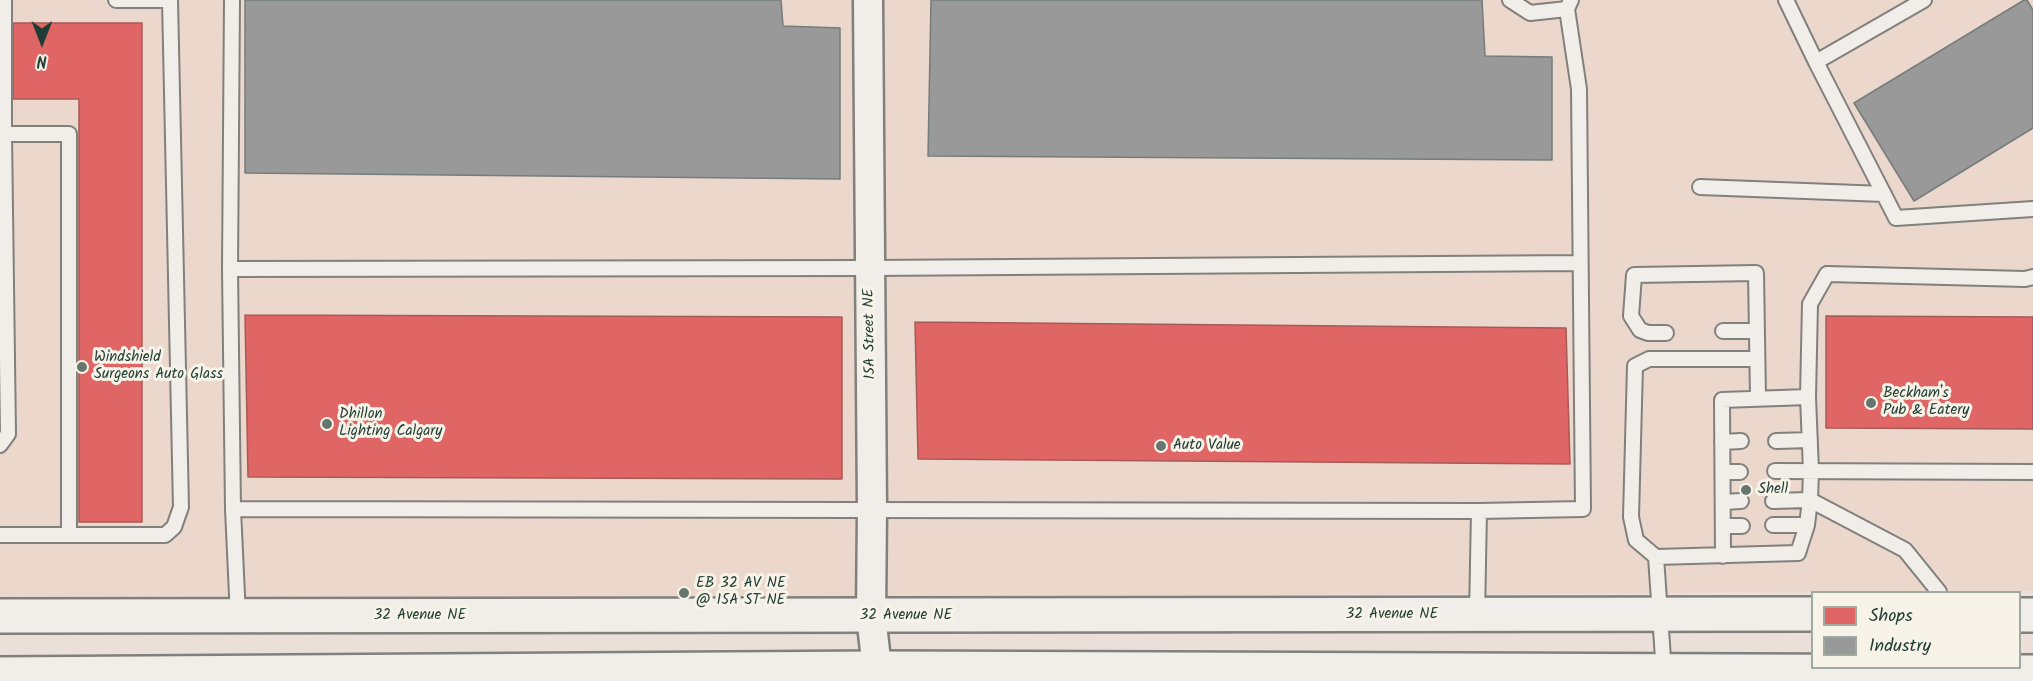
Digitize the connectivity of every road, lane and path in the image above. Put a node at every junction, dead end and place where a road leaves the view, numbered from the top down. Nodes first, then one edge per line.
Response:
1 (4, 0) edge
2 (116, 0) edge
3 (232, 0) edge
4 (868, 0) edge
5 (1510, 0) edge
6 (1786, 0) edge
7 (1924, 0) edge
8 (1569, 5) edge
9 (1816, 62) junction
10 (4, 134) junction
11 (1700, 187) dead end
12 (1884, 194) junction
13 (2033, 208) edge
14 (1580, 263) junction
15 (230, 268) junction
16 (870, 268) junction
17 (2033, 277) edge
18 (1723, 331) dead end
19 (1756, 331) junction
20 (1666, 333) dead end
21 (1756, 359) junction
22 (1808, 397) junction
23 (1758, 398) junction
24 (1810, 440) junction
25 (1741, 441) dead end
26 (1776, 441) dead end
27 (1722, 442) junction
28 (0, 445) edge
29 (1775, 471) dead end
30 (1811, 471) junction
31 (1723, 472) junction
32 (1740, 472) dead end
33 (2033, 472) edge
34 (1810, 500) junction
35 (1741, 501) dead end
36 (1773, 501) dead end
37 (1723, 502) junction
38 (233, 509) junction
39 (872, 510) junction
40 (1479, 511) junction
41 (1773, 525) dead end
42 (1807, 525) junction
43 (1723, 526) junction
44 (1742, 526) dead end
45 (0, 535) edge
46 (69, 535) junction
47 (1723, 556) junction
48 (1656, 557) junction
49 (1938, 591) edge
50 (1811, 614) edge
51 (1477, 615) junction
52 (1660, 615) junction
53 (0, 616) edge
54 (871, 616) junction
55 (238, 617) junction
56 (877, 668) junction
57 (2033, 672) edge
58 (0, 674) edge
59 (1664, 676) edge

1 - 10 lane
2 - 46 lane
3 - 15 lane
4 - 16 street, 15A Street NE
5 - 8 lane
6 - 9 lane
7 - 9 lane
8 - 14 lane
9 - 12 lane
10 - 28 lane
10 - 46 lane
11 - 12 lane
12 - 13 lane
14 - 16 lane
14 - 40 lane
15 - 16 lane
15 - 38 lane
16 - 39 street, 15A Street NE
17 - 22 lane
18 - 19 lane
19 - 20 lane
19 - 21 lane
21 - 23 lane
21 - 48 lane
22 - 23 lane
22 - 24 lane
23 - 27 lane
24 - 26 lane
24 - 30 lane
25 - 27 lane
27 - 31 lane
29 - 30 lane
30 - 33 lane
30 - 34 lane
31 - 32 lane
31 - 37 lane
34 - 36 lane
34 - 42 lane
34 - 49 lane
35 - 37 lane
37 - 43 lane
38 - 39 lane
38 - 55 lane
39 - 40 lane
39 - 54 street, 15A Street NE
40 - 51 lane
41 - 42 lane
42 - 47 lane
43 - 44 lane
43 - 47 lane
45 - 46 lane
47 - 48 lane
48 - 52 lane
50 - 52 main road, 32 Avenue NE
51 - 52 main road, 32 Avenue NE
51 - 54 main road, 32 Avenue NE
52 - 59 lane
53 - 55 main road, 32 Avenue NE
54 - 55 main road, 32 Avenue NE
54 - 56 street, 15A Street NE
56 - 58 main road
56 - 59 main road
57 - 59 main road

